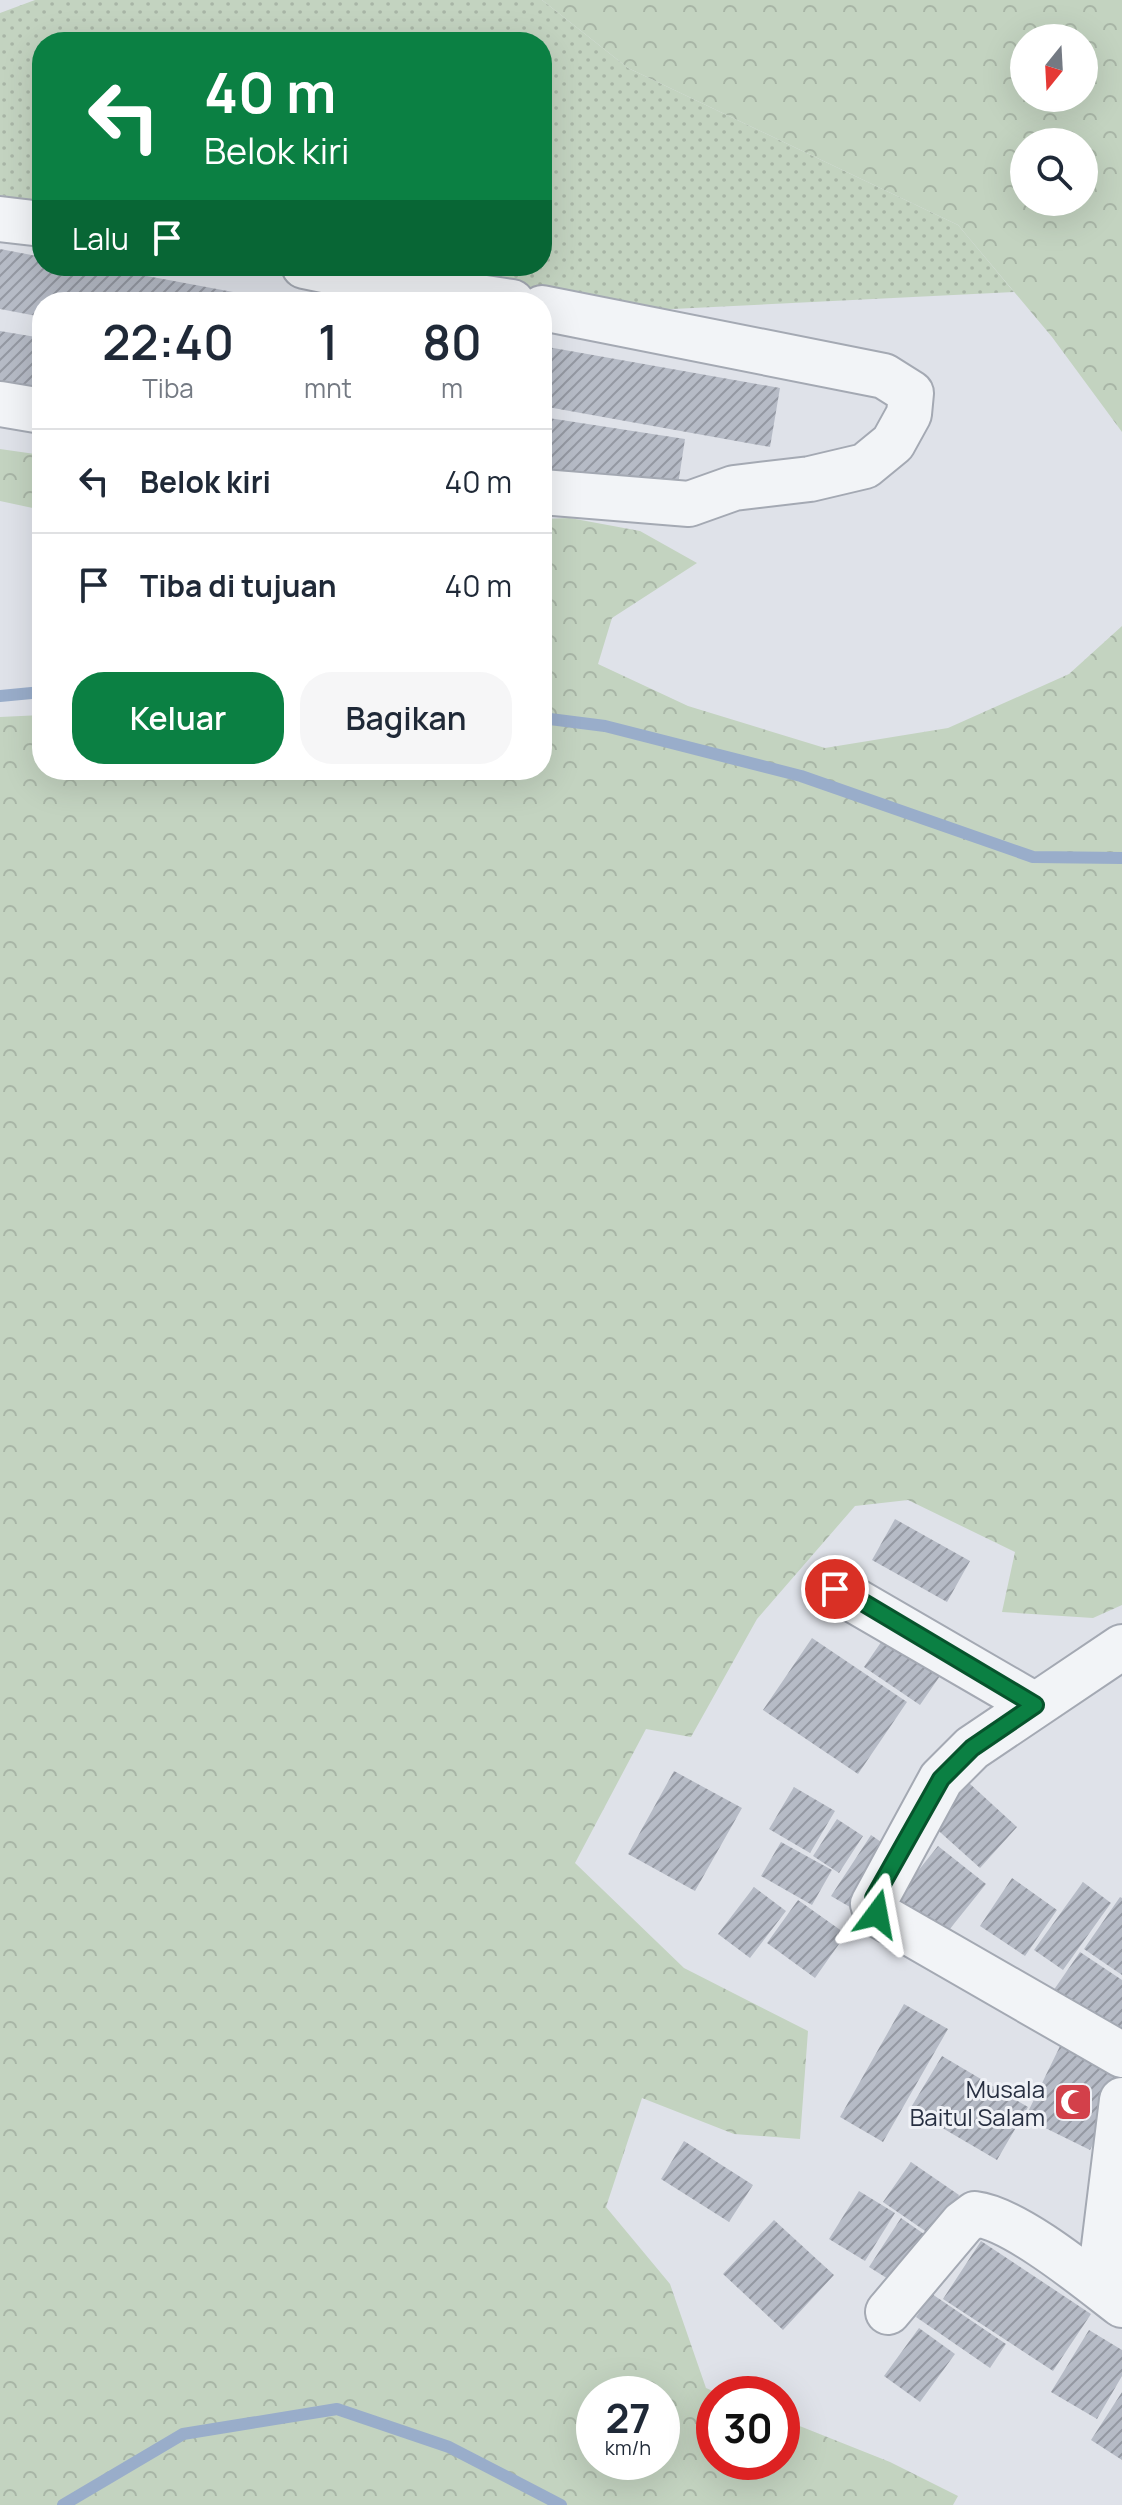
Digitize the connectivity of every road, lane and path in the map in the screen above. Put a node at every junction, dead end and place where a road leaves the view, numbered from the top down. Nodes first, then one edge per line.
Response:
1 (0, 219) edge
2 (32, 223) edge
3 (352, 276) edge
4 (446, 292) edge
5 (552, 310) edge
6 (0, 404) edge
7 (32, 409) edge
8 (552, 493) edge
9 (835, 1589) dead end
10 (1122, 1647) edge
11 (1035, 1705) junction
12 (1122, 2055) edge
13 (1122, 2100) edge
14 (1110, 2296) edge
15 (888, 2312) dead end

1 - 2 street
3 - 4 street
5 - 8 street
6 - 7 street
9 - 11 street
10 - 11 street
11 - 12 street
13 - 14 street
14 - 15 street

